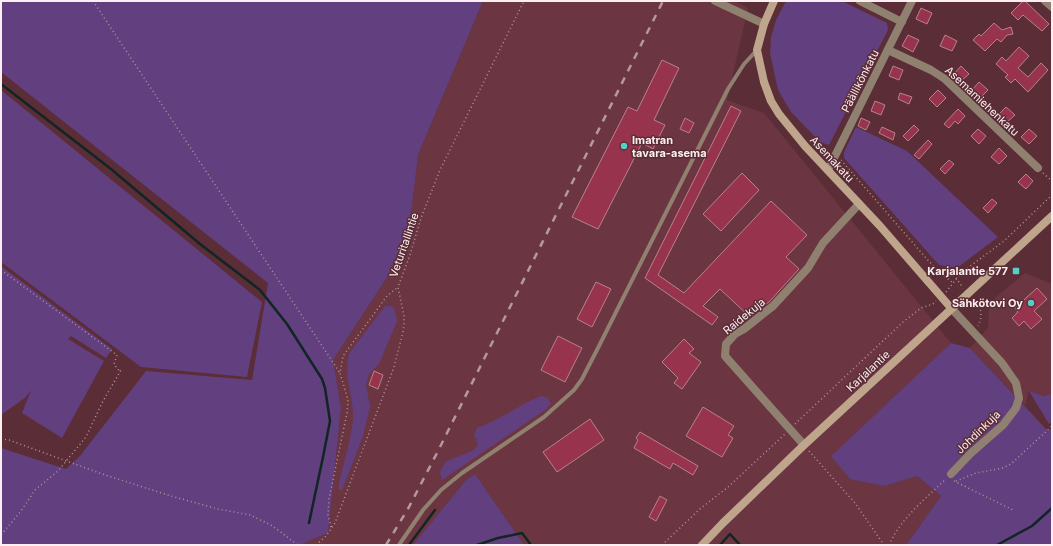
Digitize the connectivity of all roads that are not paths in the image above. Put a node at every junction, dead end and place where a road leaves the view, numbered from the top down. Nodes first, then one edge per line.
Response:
1 (715, 1) edge
2 (774, 1) edge
3 (860, 1) edge
4 (912, 1) edge
5 (1045, 1) edge
6 (1052, 7) edge
7 (902, 22) junction
8 (764, 24) junction
9 (757, 50) junction
10 (888, 50) junction
11 (1038, 168) road end
12 (828, 170) junction
13 (859, 204) junction
14 (1052, 216) edge
15 (951, 308) junction
16 (804, 445) junction
17 (952, 478) road end
18 (399, 545) edge
19 (702, 545) edge

1 - 8 street
2 - 8 main road, Asemakatu
3 - 7 street
4 - 7 street, Päällikönkatu
5 - 6 street
7 - 10 street, Päällikönkatu
8 - 9 main road, Asemakatu
9 - 12 main road, Asemakatu
9 - 18 lane
10 - 11 street, Asemamiehenkatu
10 - 12 street, Päällikönkatu
12 - 13 main road, Asemakatu
13 - 15 main road, Asemakatu
13 - 16 street, Raidekuja
14 - 15 main road, Karjalantie
15 - 16 main road, Karjalantie
15 - 17 street, Johdinkuja
16 - 19 main road, Karjalantie

